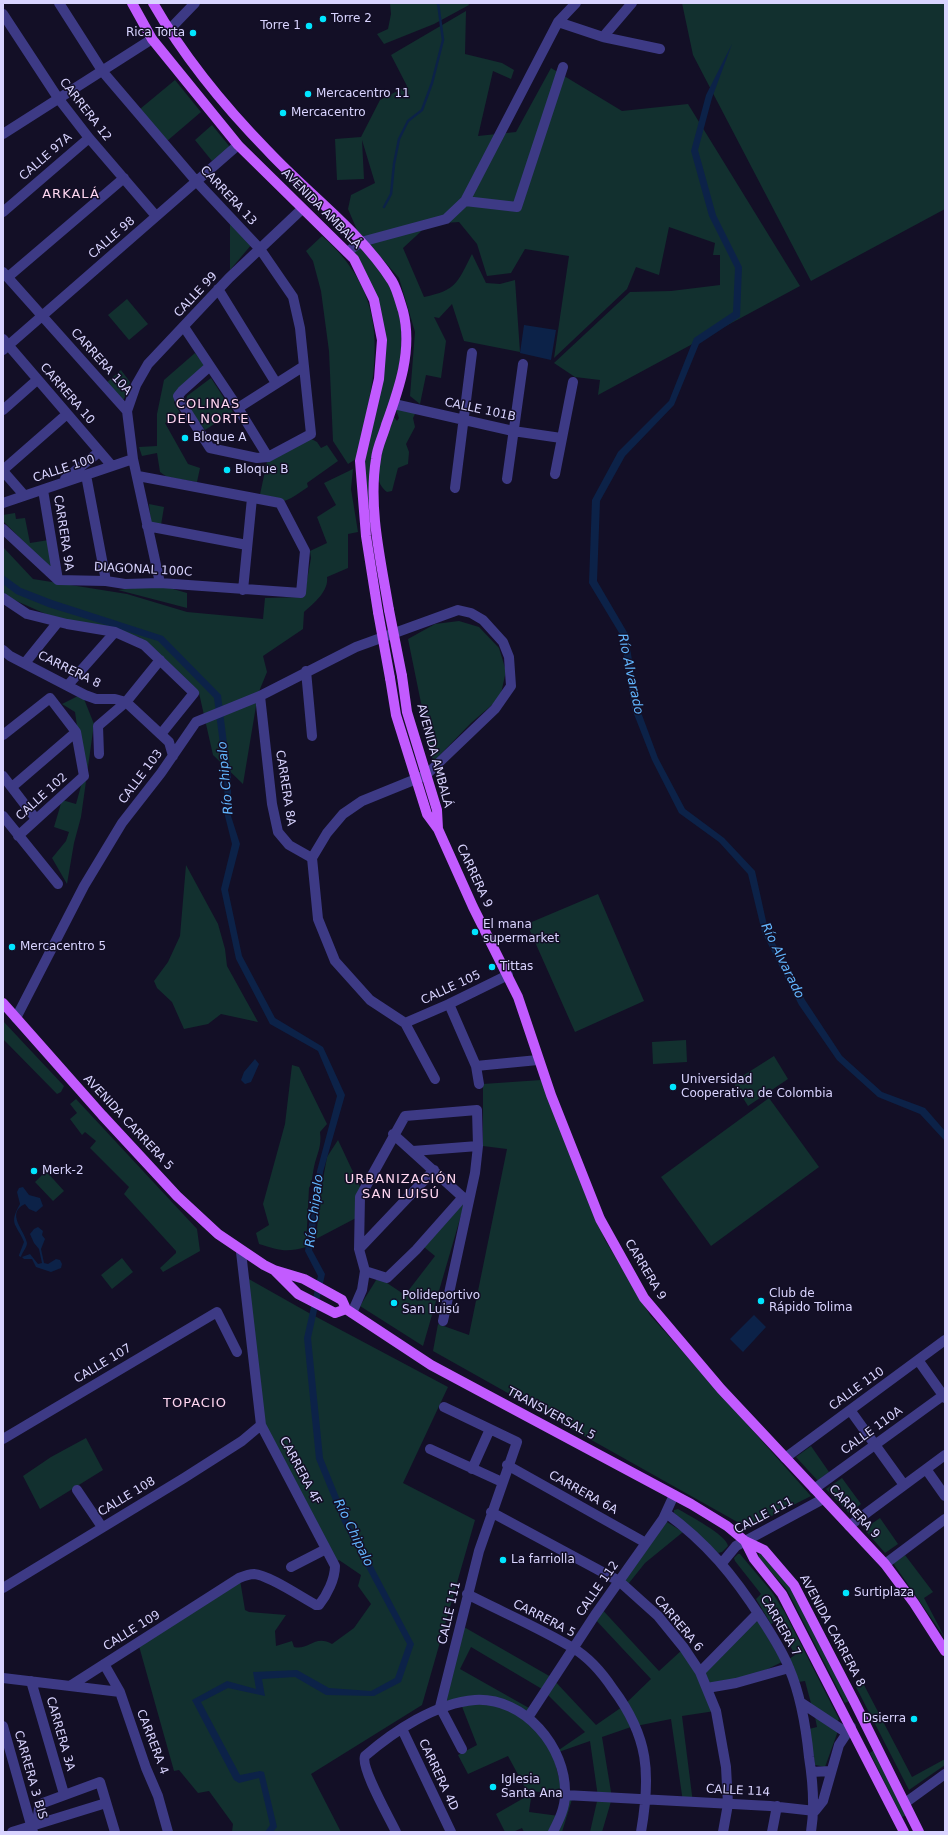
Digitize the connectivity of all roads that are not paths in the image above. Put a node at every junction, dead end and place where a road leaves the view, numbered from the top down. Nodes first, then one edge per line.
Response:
1 (59, 3) edge
2 (132, 3) edge
3 (153, 3) edge
4 (195, 3) edge
5 (576, 3) edge
6 (632, 3) edge
7 (3, 14) edge
8 (558, 22) junction
9 (169, 30) junction
10 (603, 37) junction
11 (152, 39) junction
12 (660, 49) dead end
13 (563, 67) dead end
14 (103, 72) junction
15 (58, 98) junction
16 (3, 134) edge
17 (89, 138) junction
18 (238, 145) junction
19 (124, 178) junction
20 (196, 181) junction
21 (465, 201) junction
22 (302, 209) junction
23 (3, 212) edge
24 (156, 216) junction
25 (360, 242) junction
26 (260, 250) junction
27 (346, 252) junction
28 (5, 274) edge
29 (218, 289) junction
30 (42, 317) junction
31 (184, 328) junction
32 (5, 345) edge
33 (472, 353) dead end
34 (523, 364) dead end
35 (210, 366) junction
36 (304, 366) junction
37 (37, 380) junction
38 (573, 382) dead end
39 (276, 383) junction
40 (394, 404) junction
41 (238, 408) junction
42 (3, 410) edge
43 (127, 411) junction
44 (67, 414) junction
45 (463, 420) junction
46 (514, 431) junction
47 (561, 438) junction
48 (99, 452) junction
49 (268, 457) junction
50 (133, 460) junction
51 (112, 466) junction
52 (3, 470) edge
53 (555, 474) dead end
54 (86, 475) junction
55 (138, 476) junction
56 (507, 479) dead end
57 (62, 482) junction
58 (455, 488) dead end
59 (43, 490) junction
60 (24, 496) junction
61 (252, 498) junction
62 (3, 503) edge
63 (147, 526) junction
64 (3, 529) edge
65 (247, 545) junction
66 (58, 580) junction
67 (106, 581) junction
68 (160, 583) junction
69 (243, 590) junction
70 (3, 598) edge
71 (58, 622) junction
72 (115, 632) junction
73 (3, 650) edge
74 (160, 660) junction
75 (25, 663) junction
76 (306, 671) junction
77 (68, 685) junction
78 (260, 696) junction
79 (126, 702) junction
80 (76, 732) junction
81 (161, 734) junction
82 (3, 736) edge
83 (312, 736) dead end
84 (99, 754) dead end
85 (173, 756) junction
86 (426, 775) junction
87 (3, 776) edge
88 (415, 780) junction
89 (12, 787) junction
90 (36, 819) junction
91 (5, 823) edge
92 (438, 830) junction
93 (18, 836) junction
94 (312, 858) junction
95 (58, 884) dead end
96 (508, 975) junction
97 (3, 1003) edge
98 (449, 1004) junction
99 (16, 1018) junction
100 (405, 1022) junction
101 (538, 1060) junction
102 (476, 1066) junction
103 (435, 1079) dead end
104 (479, 1084) dead end
105 (393, 1134) junction
106 (478, 1146) junction
107 (413, 1151) junction
108 (434, 1170) junction
109 (465, 1200) junction
110 (359, 1249) junction
111 (241, 1252) junction
112 (274, 1270) junction
113 (365, 1271) junction
114 (347, 1308) junction
115 (443, 1321) dead end
116 (945, 1340) edge
117 (237, 1352) dead end
118 (918, 1360) junction
119 (944, 1396) edge
120 (444, 1407) dead end
121 (850, 1410) junction
122 (261, 1425) junction
123 (490, 1429) junction
124 (3, 1439) edge
125 (875, 1445) junction
126 (430, 1449) dead end
127 (945, 1455) edge
128 (785, 1458) junction
129 (507, 1465) junction
130 (472, 1469) junction
131 (926, 1469) junction
132 (502, 1482) junction
133 (904, 1485) junction
134 (814, 1489) junction
135 (78, 1490) dead end
136 (674, 1495) junction
137 (945, 1496) edge
138 (823, 1499) junction
139 (491, 1512) junction
140 (666, 1513) junction
141 (945, 1519) edge
142 (849, 1526) junction
143 (102, 1527) junction
144 (745, 1541) junction
145 (646, 1543) junction
146 (326, 1549) junction
147 (722, 1563) junction
148 (884, 1564) junction
149 (335, 1566) joint
150 (291, 1567) dead end
151 (619, 1581) junction
152 (3, 1588) edge
153 (467, 1594) junction
154 (758, 1613) junction
155 (574, 1648) junction
156 (945, 1652) edge
157 (104, 1664) junction
158 (789, 1668) junction
159 (700, 1672) junction
160 (3, 1678) edge
161 (31, 1680) junction
162 (74, 1685) junction
163 (707, 1688) junction
164 (120, 1692) junction
165 (800, 1702) junction
166 (440, 1707) junction
167 (528, 1716) junction
168 (3, 1726) edge
169 (402, 1729) junction
170 (849, 1730) junction
171 (462, 1749) dead end
172 (832, 1771) junction
173 (811, 1772) junction
174 (945, 1774) edge
175 (64, 1794) junction
176 (565, 1795) junction
177 (647, 1799) junction
178 (106, 1803) junction
179 (905, 1803) junction
180 (728, 1804) junction
181 (776, 1806) junction
182 (815, 1811) junction
183 (34, 1828) edge
184 (12, 1832) edge
185 (115, 1832) edge
186 (168, 1832) edge
187 (396, 1832) edge
188 (451, 1832) edge
189 (553, 1832) edge
190 (642, 1832) edge
191 (723, 1832) edge
192 (772, 1832) edge
193 (812, 1832) edge
194 (904, 1832) edge
195 (919, 1832) edge

1 - 14 street, CARRERA 13
2 - 11 main road, AVENIDA AMBALÁ
3 - 9 main road, AVENIDA AMBALÁ
4 - 9 street
5 - 8 street
6 - 10 street
7 - 15 street, CARRERA 12
8 - 10 street
8 - 21 street
9 - 25 main road, AVENIDA AMBALÁ
10 - 12 street
11 - 14 street
11 - 18 main road, AVENIDA AMBALÁ
13 - 21 street
14 - 15 street
14 - 20 street, CARRERA 13
15 - 16 street
15 - 17 street, CARRERA 12
17 - 19 street, CARRERA 12
17 - 23 street, CALLE 97A
18 - 20 street, CALLE 98
18 - 22 main road, AVENIDA AMBALÁ
19 - 24 street, CARRERA 12
19 - 28 street
20 - 24 street, CALLE 98
20 - 26 street, CARRERA 13
21 - 25 street
22 - 26 street, CALLE 99
22 - 27 main road, AVENIDA AMBALÁ
24 - 30 street, CALLE 98
25 - 27 street
25 - 40 main road, AVENIDA AMBALÁ
26 - 29 street, CALLE 99
26 - 36 street, CARRERA 13
27 - 88 main road, AVENIDA AMBALÁ, bridge
28 - 30 street, CARRERA 10A
29 - 31 street, CALLE 99
29 - 39 street
30 - 32 street, CALLE 98
30 - 43 street, CARRERA 10A
31 - 35 street
31 - 43 street, CALLE 99
32 - 37 street, CARRERA 10
33 - 45 street
34 - 46 street
35 - 41 street
35 - 49 street
36 - 39 street
36 - 49 street, CARRERA 13
37 - 42 street
37 - 44 street, CARRERA 10
38 - 47 street
39 - 41 street
40 - 45 street, CALLE 101B
40 - 86 main road, AVENIDA AMBALÁ, bridge
41 - 49 street
43 - 50 street, CARRERA 10A
44 - 48 street, CARRERA 10
44 - 52 street
45 - 46 street, CALLE 101B
45 - 58 street
46 - 47 street, CALLE 101B
46 - 56 street
47 - 53 street
48 - 51 street, CARRERA 10
48 - 57 street
50 - 51 street, CALLE 100
50 - 55 street, CARRERA 10A
51 - 54 street, CALLE 100
52 - 60 street
54 - 57 street, CALLE 100
54 - 67 street
55 - 61 street
55 - 63 street, CARRERA 10A
57 - 59 street, CALLE 100
59 - 60 street, CALLE 100
59 - 66 street, CARRERA 9A
60 - 62 street, CALLE 100
61 - 65 street
61 - 69 street, DIAGONAL 100C
63 - 65 street
63 - 68 street, CARRERA 10A
64 - 66 street
65 - 69 street
66 - 67 street, DIAGONAL 100C
67 - 68 street, DIAGONAL 100C
68 - 69 street, DIAGONAL 100C
70 - 71 street
71 - 72 street
71 - 75 street
72 - 74 street
72 - 77 street
73 - 75 street, CARRERA 8
74 - 79 street
74 - 81 street
75 - 77 street, CARRERA 8
76 - 78 street, CALLE 103
76 - 83 street
76 - 86 street, CALLE 103
77 - 79 street, CARRERA 8
78 - 85 street, CALLE 103
78 - 94 street, CARRERA 8A
79 - 81 street
79 - 84 street
80 - 82 street
80 - 89 street
80 - 90 street, CALLE 102
81 - 85 street
85 - 99 street, CALLE 103
86 - 88 street, CALLE 103
86 - 92 main road, AVENIDA AMBALÁ
87 - 89 street
88 - 92 main road, AVENIDA AMBALÁ
88 - 94 street, CALLE 103
89 - 90 street
90 - 93 street, CALLE 102
91 - 93 street
92 - 96 main road, CARRERA 9
93 - 95 street
94 - 100 street
96 - 98 street, CALLE 105
96 - 101 main road, CARRERA 9
97 - 99 main road, AVENIDA CARRERA 5
98 - 100 street, CALLE 105
98 - 102 street
99 - 111 main road, AVENIDA CARRERA 5
100 - 103 street
101 - 102 street
101 - 128 main road, CARRERA 9
102 - 104 street
105 - 106 street
105 - 107 street
105 - 110 street
106 - 107 street
106 - 109 street
107 - 108 street
108 - 109 street
108 - 110 street
109 - 113 street
109 - 115 street
110 - 113 street
111 - 112 main road, TRANSVERSAL 5
111 - 122 street, CARRERA 4F
112 - 114 main road, TRANSVERSAL 5
112 - 114 main road, TRANSVERSAL 5
113 - 114 street
114 - 136 main road, TRANSVERSAL 5
116 - 118 street, CALLE 110
117 - 124 street, CALLE 107
118 - 119 street
118 - 121 street, CALLE 110
119 - 125 street, CALLE 110A
120 - 123 street
121 - 125 street
121 - 128 street, CALLE 110
122 - 143 street, CALLE 108
122 - 146 street, CARRERA 4F
123 - 129 street, CALLE 111
123 - 130 street
125 - 133 street
125 - 134 street, CALLE 110A
126 - 130 street
127 - 131 street
128 - 134 main road, CARRERA 9
129 - 132 street, CALLE 111
129 - 145 street, CARRERA 6A
130 - 132 street
131 - 133 street
131 - 137 street
132 - 139 street, CALLE 111
133 - 142 street
134 - 138 main road, CARRERA 9
135 - 143 street
136 - 140 street, CALLE 112
136 - 144 main road, TRANSVERSAL 5
138 - 142 main road, CARRERA 9
138 - 144 street, CALLE 111
139 - 151 street, CARRERA 6
139 - 153 street, CALLE 111
140 - 145 street, CALLE 112
140 - 147 street, CARRERA 7
141 - 148 street
142 - 148 main road, CARRERA 9
143 - 152 street, CALLE 108
144 - 147 street, CALLE 111
144 - 170 main road
144 - 179 main road, AVENIDA CARRERA 8
145 - 151 street, CALLE 112
146 - 149 street, CARRERA 4F
146 - 150 street
147 - 154 street, CARRERA 7
148 - 156 main road, CARRERA 9
149 - 157 street, CALLE 109
151 - 155 street, CALLE 112
151 - 159 street, CARRERA 6
153 - 155 street, CARRERA 5
153 - 166 street, CALLE 111
154 - 158 street, CARRERA 7
154 - 159 street
155 - 167 street, CALLE 112
155 - 177 street, CARRERA 5
157 - 162 street, CALLE 109
157 - 164 street, CARRERA 4
158 - 163 street
158 - 165 street, CARRERA 7
159 - 163 street, CARRERA 6
160 - 161 street
161 - 162 street
161 - 175 street, CARRERA 3A
162 - 164 street
163 - 180 street, CARRERA 6
164 - 186 street, CARRERA 4
165 - 170 street
165 - 173 street, CARRERA 7
166 - 167 street
166 - 169 street
166 - 171 street
167 - 176 street
168 - 183 street, CARRERA 3 BIS
169 - 187 street
169 - 188 street, CARRERA 4D
170 - 172 street
170 - 194 main road
172 - 173 street
172 - 182 street
173 - 182 street, CARRERA 7
174 - 179 street
175 - 178 street
175 - 183 street
176 - 177 street, CALLE 114
176 - 189 street
177 - 180 street, CALLE 114
177 - 190 street, CARRERA 5
178 - 183 street
178 - 185 street
179 - 195 main road, AVENIDA CARRERA 8
180 - 181 street, CALLE 114
180 - 191 street, CARRERA 6
181 - 182 street, CALLE 114
181 - 192 street
182 - 193 street, CARRERA 7
183 - 184 street

